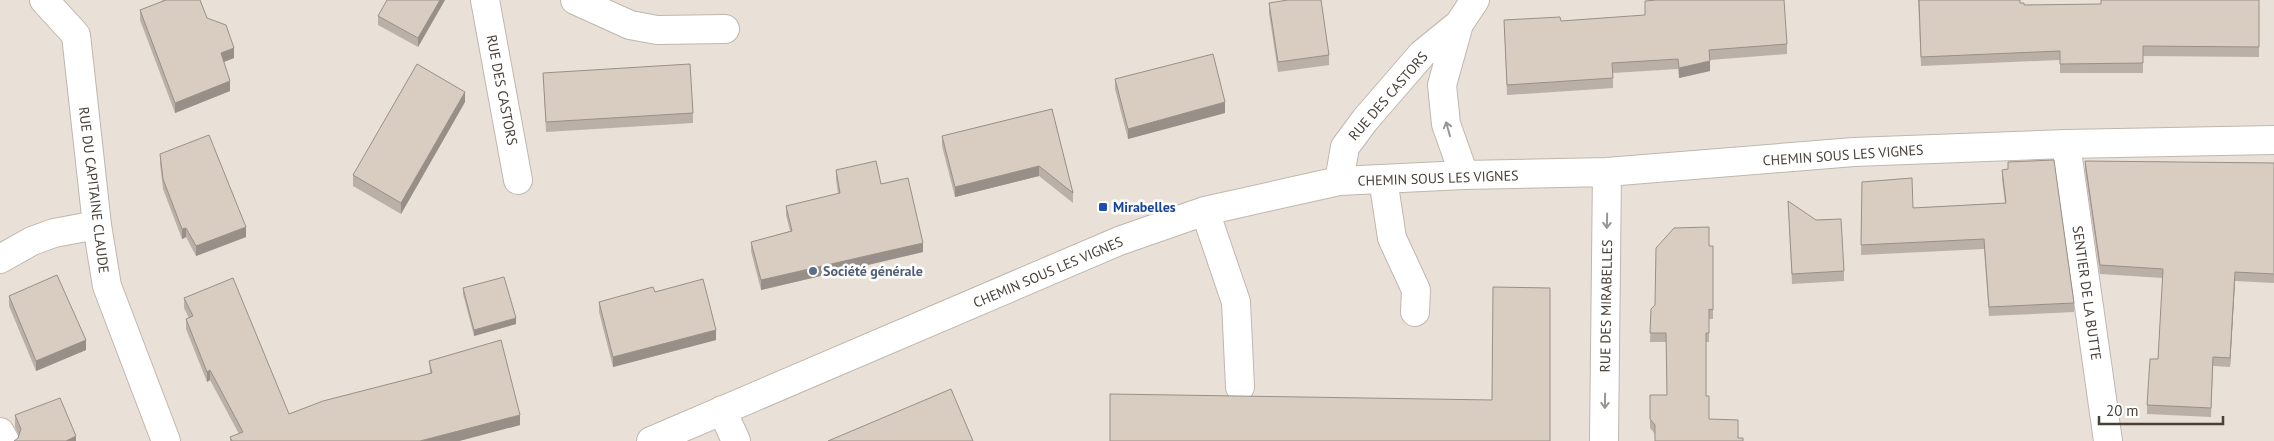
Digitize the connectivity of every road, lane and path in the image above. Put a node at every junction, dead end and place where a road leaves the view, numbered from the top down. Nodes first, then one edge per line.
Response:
1 (44, 0) edge
2 (485, 0) edge
3 (575, 0) edge
4 (1476, 0) edge
5 (1459, 24) junction
6 (725, 29) dead end
7 (2274, 140) edge
8 (2066, 144) junction
9 (1607, 172) junction
10 (1464, 175) junction
11 (1382, 179) junction
12 (518, 180) dead end
13 (1339, 181) junction
14 (1205, 211) junction
15 (97, 225) junction
16 (0, 259) edge
17 (1415, 312) dead end
18 (1240, 387) dead end
19 (722, 410) junction
20 (0, 432) edge
21 (5, 441) edge
22 (166, 441) edge
23 (651, 441) edge
24 (736, 441) edge
25 (1604, 441) edge
26 (2108, 441) edge

1 - 15 street, RUE DU CAPITAINE CLAUDE
2 - 12 street, RUE DES CASTORS
3 - 6 street
4 - 5 street, RUE DES CASTORS
10 -> 5 street, RUE DES CASTORS
5 - 13 street, RUE DES CASTORS
7 - 8 street, CHEMIN SOUS LES VIGNES
8 - 9 street, CHEMIN SOUS LES VIGNES
8 - 26 street, SENTIER DE LA BUTTE
9 - 10 street, CHEMIN SOUS LES VIGNES
9 -> 25 street, RUE DES MIRABELLES
10 - 11 street, CHEMIN SOUS LES VIGNES
11 - 13 street, CHEMIN SOUS LES VIGNES
11 - 17 street
13 - 14 street, CHEMIN SOUS LES VIGNES
14 - 18 street
14 - 19 street, CHEMIN SOUS LES VIGNES
15 - 16 street
15 - 22 street, RUE DU CAPITAINE CLAUDE
19 - 23 street, CHEMIN SOUS LES VIGNES
19 - 24 street
20 - 21 street

